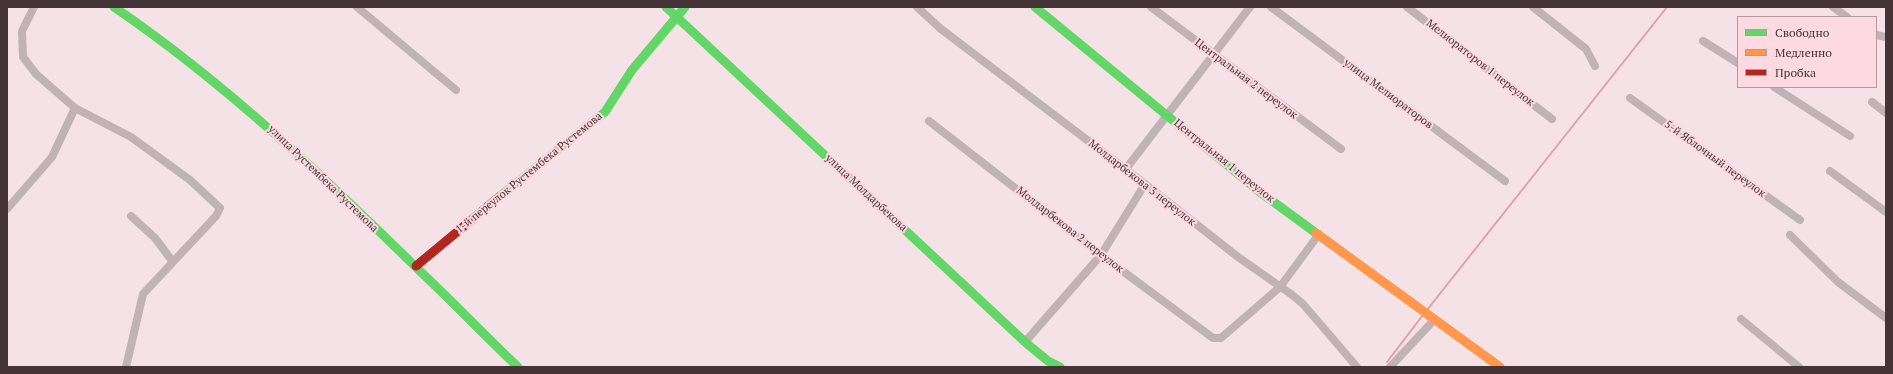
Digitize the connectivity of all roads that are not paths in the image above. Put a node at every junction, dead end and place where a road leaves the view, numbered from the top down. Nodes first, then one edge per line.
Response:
1 (34, 7) edge
2 (114, 7) edge
3 (357, 7) edge
4 (666, 7) edge
5 (685, 7) edge
6 (916, 7) edge
7 (1035, 7) edge
8 (1152, 7) edge
9 (1250, 7) edge
10 (1271, 7) edge
11 (1407, 7) edge
12 (1532, 7) edge
13 (1834, 7) edge
14 (677, 15) junction
15 (1846, 16) edge
16 (1703, 41) dead end
17 (1212, 54) junction
18 (1737, 62) edge
19 (1595, 66) dead end
20 (1776, 88) edge
21 (456, 90) dead end
22 (1630, 98) dead end
23 (1872, 102) dead end
24 (75, 108) junction
25 (1886, 113) edge
26 (1168, 114) junction
27 (1552, 120) dead end
28 (929, 121) dead end
29 (1850, 136) dead end
30 (1342, 149) dead end
31 (1125, 170) junction
32 (1830, 171) dead end
33 (1505, 181) dead end
34 (1146, 184) junction
35 (7, 208) edge
36 (1886, 212) edge
37 (131, 216) dead end
38 (1800, 220) dead end
39 (1319, 234) junction
40 (1790, 235) dead end
41 (1101, 255) junction
42 (173, 262) junction
43 (416, 266) junction
44 (1280, 287) junction
45 (1886, 318) edge
46 (1435, 319) junction
47 (1741, 319) dead end
48 (1025, 342) junction
49 (126, 367) edge
50 (518, 367) edge
51 (1060, 367) edge
52 (1357, 367) edge
53 (1390, 367) edge
54 (1500, 367) edge
55 (1799, 367) edge

1 - 24 street
2 - 43 street, улица Рустембека Рустемова
3 - 21 street
4 - 14 street, улица Молдарбекова
5 - 14 street, 1-й переулок Рустембека Рустемова
6 - 31 street, Молдарбекова 3 переулок
7 - 26 street, Центральная 1 переулок
8 - 17 street, Центральная 2 переулок
9 - 17 street
10 - 33 street, улица Мелиораторов
11 - 27 street, Мелиораторов 1 переулок
12 - 19 street
13 - 15 street
14 - 43 street, 1-й переулок Рустембека Рустемова
14 - 48 street, улица Молдарбекова
16 - 18 street
17 - 26 street
17 - 30 street, Центральная 2 переулок
20 - 29 street
22 - 38 street, 5-й Яблочный переулок
23 - 25 street
24 - 35 street
24 - 42 street
26 - 31 street
26 - 39 street, Центральная 1 переулок
28 - 41 street, Молдарбекова 2 переулок
31 - 34 street, Молдарбекова 3 переулок
32 - 36 street
34 - 41 street
34 - 44 street, Молдарбекова 3 переулок
37 - 42 street
39 - 44 street
39 - 46 street, Центральная 1 переулок
40 - 45 street
41 - 44 street, Молдарбекова 2 переулок
41 - 48 street
42 - 49 street
43 - 50 street, улица Рустембека Рустемова
44 - 52 street, Молдарбекова 3 переулок
46 - 53 street
46 - 54 street, Центральная 1 переулок
47 - 55 street
48 - 51 street, улица Молдарбекова

